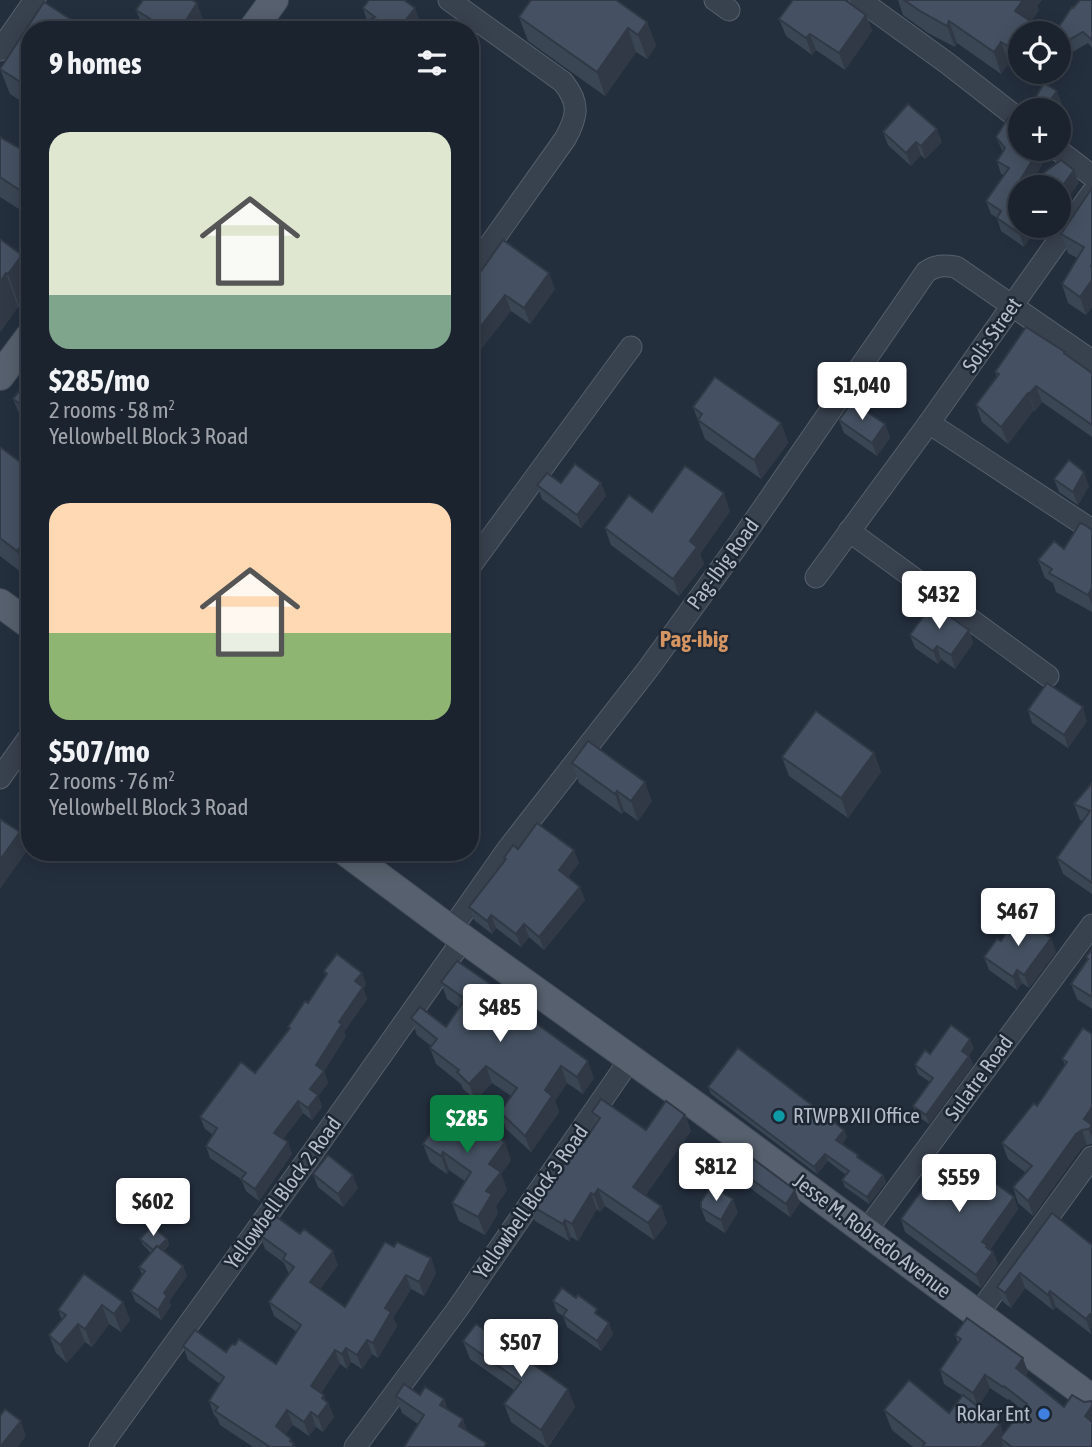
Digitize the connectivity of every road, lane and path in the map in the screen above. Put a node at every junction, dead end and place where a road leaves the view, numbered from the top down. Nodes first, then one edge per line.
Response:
1 (35, 0) edge
2 (274, 0) edge
3 (449, 0) edge
4 (860, 0) edge
5 (259, 21) edge
6 (466, 21) edge
7 (479, 30) edge
8 (0, 50) edge
9 (1008, 111) edge
10 (1071, 160) edge
11 (1092, 176) edge
12 (1092, 193) edge
13 (479, 260) edge
14 (1012, 307) junction
15 (631, 347) dead end
16 (21, 348) edge
17 (1092, 361) edge
18 (0, 376) edge
19 (929, 423) junction
20 (1092, 530) edge
21 (849, 531) junction
22 (479, 554) edge
23 (816, 577) dead end
24 (1048, 676) dead end
25 (21, 749) edge
26 (0, 778) edge
27 (358, 861) edge
28 (1092, 925) edge
29 (458, 934) junction
30 (631, 1058) junction
31 (1092, 1157) edge
32 (866, 1231) junction
33 (978, 1314) junction
34 (1089, 1392) edge
35 (100, 1447) edge
36 (355, 1447) edge

1 - 8 street
2 - 5 main road
3 - 6 street
4 - 9 street
7 - 13 street
10 - 11 street
12 - 14 street, Solis Street
14 - 17 street, Pag-Ibig Road
14 - 19 street, Solis Street
14 - 29 street, Pag-Ibig Road
15 - 22 street
16 - 18 main road
19 - 20 street
19 - 21 street, Solis Street
21 - 23 street, Solis Street
21 - 24 street
25 - 26 street
27 - 29 main road, Jesse M. Robredo Avenue
28 - 32 street, Sulatre Road
29 - 30 main road, Jesse M. Robredo Avenue
29 - 35 street, Yellowbell Block 2 Road
30 - 32 main road, Jesse M. Robredo Avenue
30 - 36 street, Yellowbell Block 3 Road
31 - 33 street
32 - 33 main road, Jesse M. Robredo Avenue
33 - 34 main road, Jesse M. Robredo Avenue

